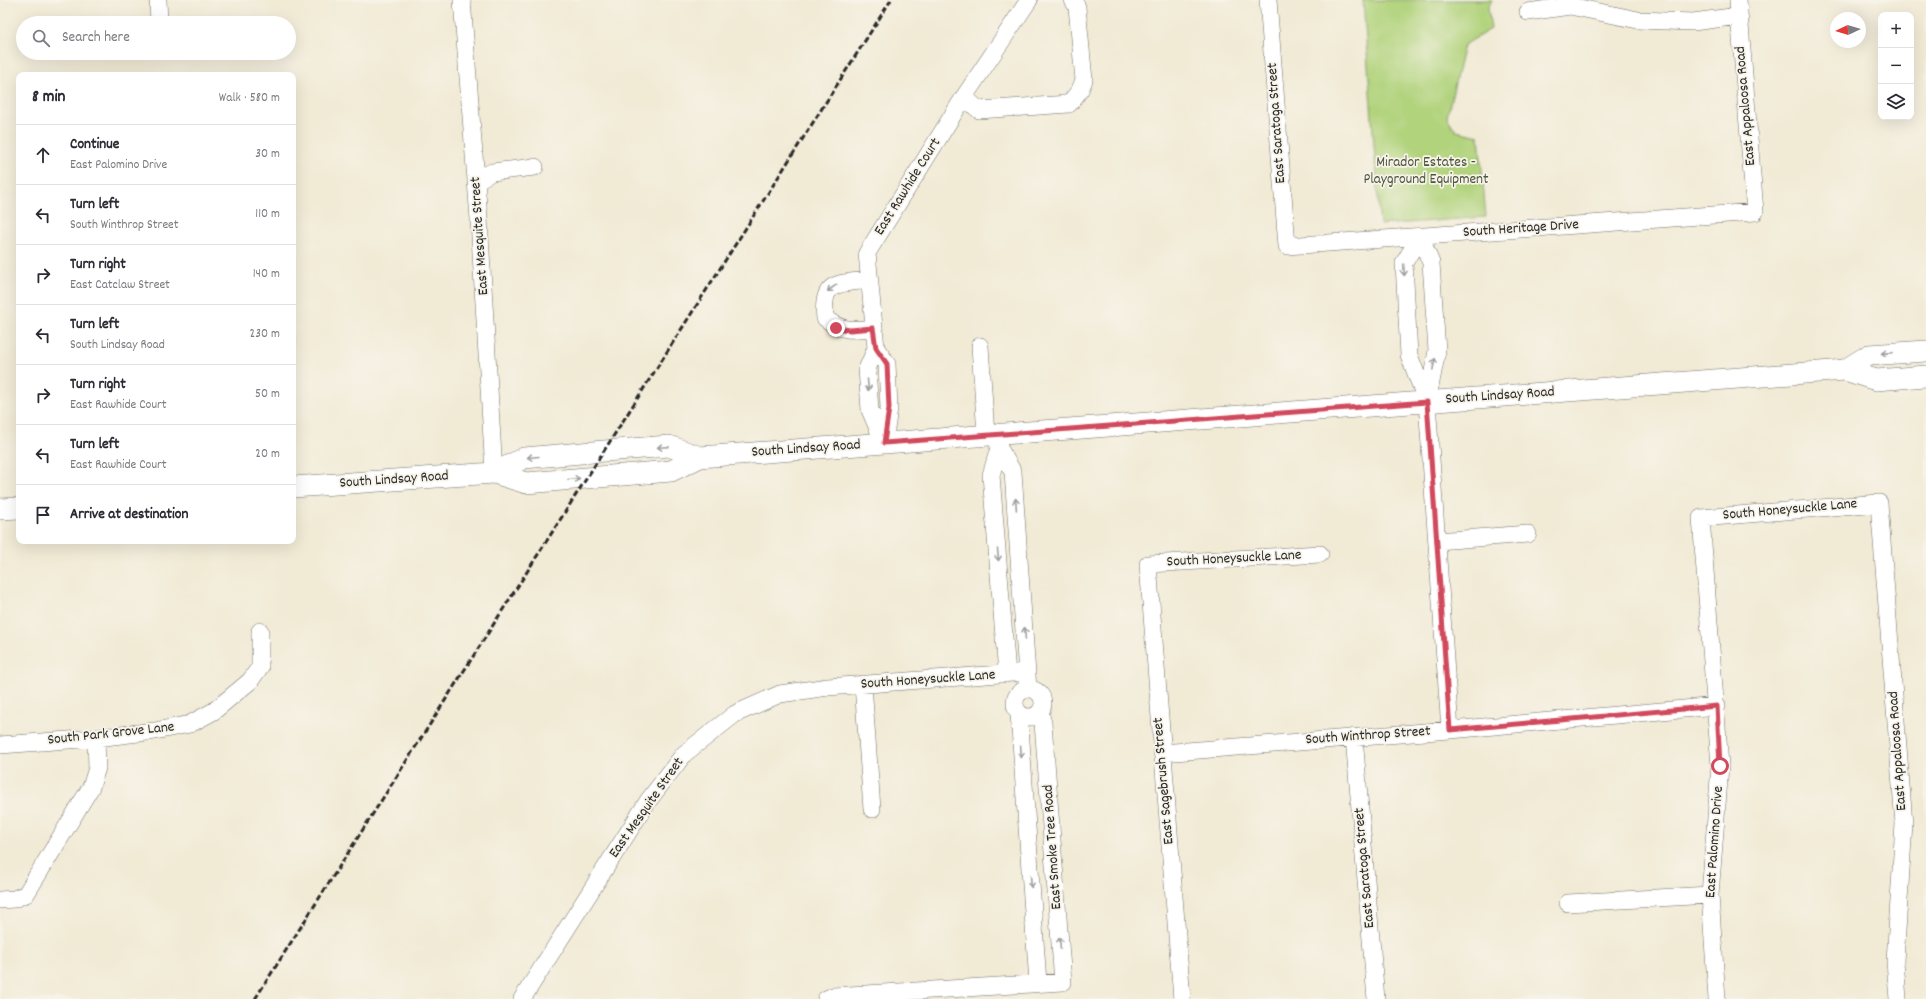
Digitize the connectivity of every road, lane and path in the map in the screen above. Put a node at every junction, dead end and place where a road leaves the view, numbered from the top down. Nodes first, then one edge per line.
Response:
1 (158, 0) edge
2 (462, 0) edge
3 (1029, 0) edge
4 (1073, 0) edge
5 (1268, 0) edge
6 (1739, 8) edge
7 (1528, 12) dead end
8 (159, 16) edge
9 (964, 97) junction
10 (535, 167) dead end
11 (476, 181) junction
12 (1755, 212) joint
13 (1420, 236) junction
14 (1287, 246) joint
15 (869, 280) junction
16 (873, 328) junction
17 (980, 346) dead end
18 (1926, 351) edge
19 (1845, 370) junction
20 (1925, 376) edge
21 (1427, 402) junction
22 (994, 439) junction
23 (884, 443) junction
24 (494, 473) junction
25 (296, 487) edge
26 (1879, 503) joint
27 (16, 508) edge
28 (0, 509) edge
29 (1701, 518) joint
30 (1528, 534) dead end
31 (1437, 541) junction
32 (1320, 554) dead end
33 (1148, 564) joint
34 (260, 631) dead end
35 (1027, 672) junction
36 (1007, 674) junction
37 (863, 684) junction
38 (828, 687) joint
39 (1028, 689) junction
40 (1717, 706) junction
41 (1040, 712) junction
42 (1019, 713) junction
43 (1450, 730) junction
44 (1354, 737) junction
45 (96, 738) junction
46 (0, 745) edge
47 (1162, 752) junction
48 (1050, 799) junction
49 (1025, 801) junction
50 (872, 809) dead end
51 (1053, 851) junction
52 (1029, 853) junction
53 (1710, 895) junction
54 (0, 900) edge
55 (1568, 904) dead end
56 (1038, 983) junction
57 (956, 994) edge
58 (522, 999) edge
59 (826, 999) edge
60 (1182, 999) edge
61 (1376, 999) edge
62 (1717, 999) edge
63 (1898, 999) edge

1 - 8 street
2 - 11 street, East Mesquite Street
3 - 9 street, East Rawhide Court
4 - 9 street
5 - 14 street, East Saratoga Street
6 - 7 street
6 - 12 street, East Appaloosa Road
9 - 15 street, East Rawhide Court
10 - 11 street
11 - 24 street, East Mesquite Street
12 - 13 street, South Heritage Drive
13 - 14 street, South Heritage Drive
21 -> 13 street
13 -> 21 street
15 - 16 street, East Rawhide Court
15 -> 16 street
16 - 23 street, East Rawhide Court
17 - 22 street
18 -> 19 main road, South Lindsay Road
19 - 20 main road, South Lindsay Road
19 - 21 main road, South Lindsay Road
21 - 22 main road, South Lindsay Road
21 - 31 street
22 - 23 main road, South Lindsay Road
35 -> 22 street
22 -> 36 street
23 - 24 main road, South Lindsay Road
24 - 25 main road, South Lindsay Road
26 - 29 street, South Honeysuckle Lane
26 - 63 street, East Appaloosa Road
27 - 28 main road
29 - 40 street, East Palomino Drive
30 - 31 street
31 - 43 street
32 - 33 street, South Honeysuckle Lane
33 - 47 street, East Sagebrush Street
34 - 45 street, South Park Grove Lane
35 - 36 street, South Honeysuckle Lane
35 - 39 street
36 - 37 street, South Honeysuckle Lane
37 - 38 street, South Honeysuckle Lane
37 - 50 street
38 - 58 street, East Mesquite Street
39 - 41 street
39 - 42 street
40 - 43 street, South Winthrop Street
40 - 53 street, East Palomino Drive
41 - 42 street
41 - 48 street, East Smoke Tree Road
42 -> 49 street, East Smoke Tree Road
43 - 44 street, South Winthrop Street
44 - 47 street, South Winthrop Street
44 - 61 street, East Saratoga Street
45 - 46 street, South Park Grove Lane
45 - 54 street
47 - 60 street, East Sagebrush Street
48 - 49 street
48 - 51 street, East Smoke Tree Road
49 - 52 street, East Smoke Tree Road
51 - 52 street
56 -> 51 street, East Smoke Tree Road
52 -> 56 street, East Smoke Tree Road
53 - 55 street
53 - 62 street, East Palomino Drive
56 - 57 street
57 - 59 street

